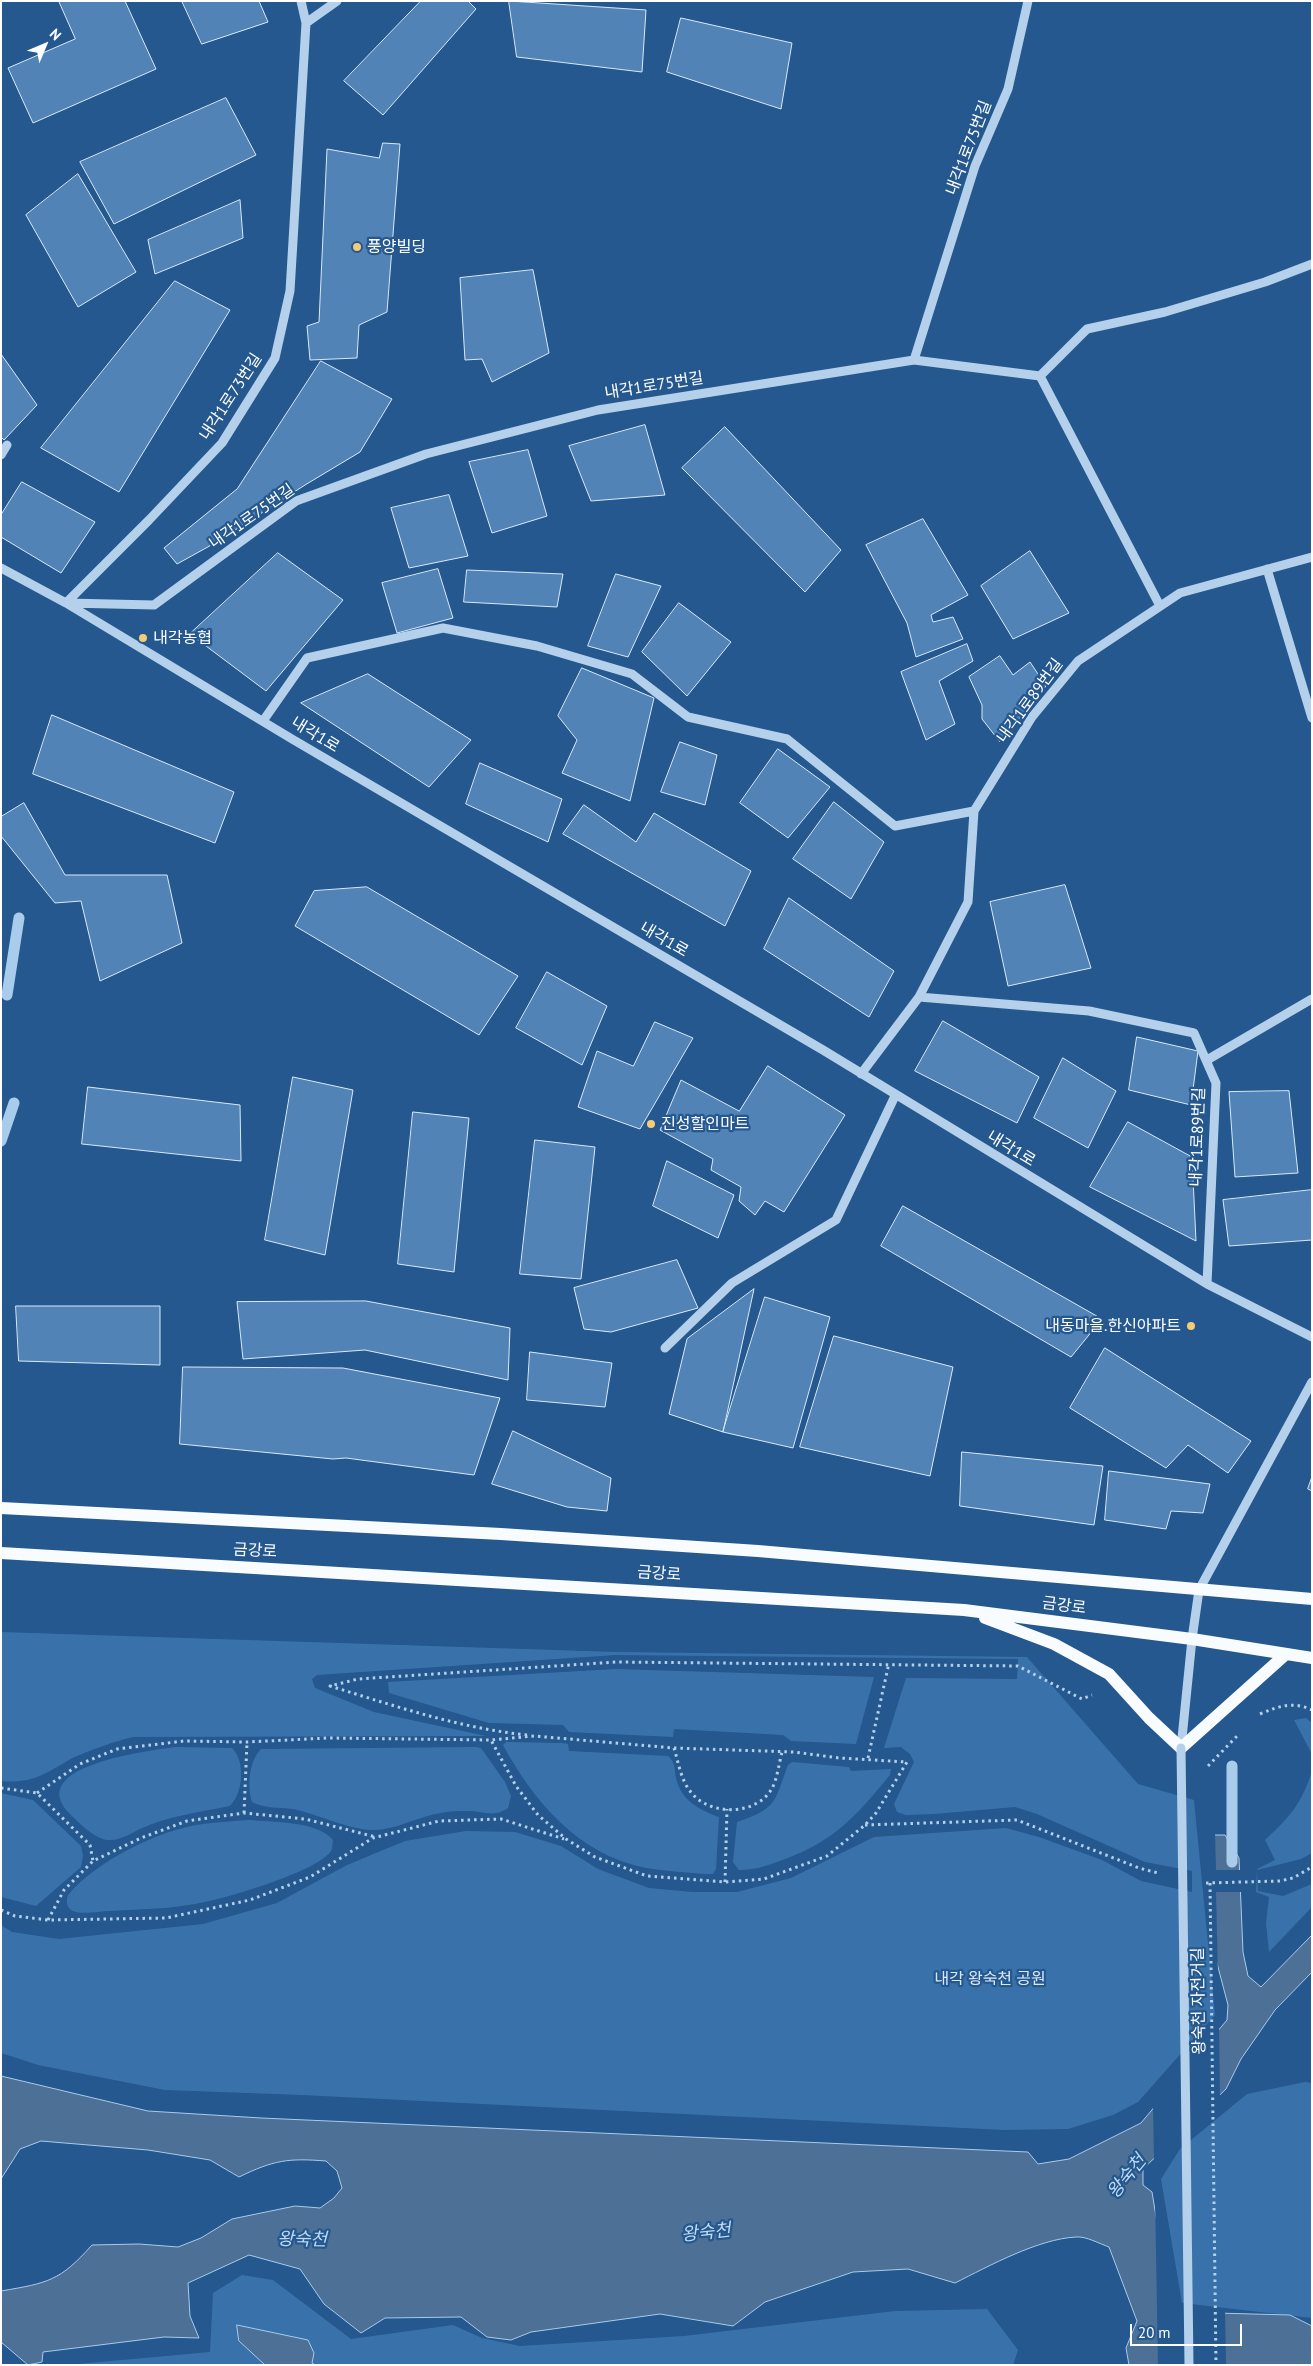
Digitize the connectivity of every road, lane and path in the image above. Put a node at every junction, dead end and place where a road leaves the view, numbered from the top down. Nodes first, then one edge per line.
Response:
1 (301, 1) edge
2 (337, 1) edge
3 (1028, 1) edge
4 (306, 23) junction
5 (1312, 264) edge
6 (914, 360) junction
7 (1040, 376) junction
8 (7, 445) dead end
9 (1, 455) edge
10 (1312, 557) edge
11 (1, 568) edge
12 (1267, 569) junction
13 (66, 603) junction
14 (1160, 606) junction
15 (1312, 718) edge
16 (263, 721) junction
17 (974, 811) junction
18 (919, 997) junction
19 (1312, 999) edge
20 (1207, 1060) junction
21 (861, 1074) junction
22 (895, 1096) junction
23 (1208, 1284) junction
24 (1312, 1337) edge
25 (665, 1348) dead end
26 (1312, 1382) edge
27 (1, 1508) edge
28 (1, 1553) edge
29 (1199, 1590) junction
30 (1312, 1599) edge
31 (964, 1610) junction
32 (1192, 1639) junction
33 (1286, 1654) junction
34 (1312, 1658) edge
35 (889, 1663) junction
36 (1109, 1674) junction
37 (1312, 1710) edge
38 (1258, 1715) dead end
39 (1239, 1734) dead end
40 (534, 1736) junction
41 (491, 1740) junction
42 (246, 1742) junction
43 (674, 1748) junction
44 (1181, 1748) junction
45 (782, 1752) junction
46 (868, 1758) junction
47 (1208, 1776) dead end
48 (1, 1788) edge
49 (36, 1793) junction
50 (727, 1810) junction
51 (244, 1813) junction
52 (865, 1825) junction
53 (377, 1838) junction
54 (566, 1839) junction
55 (93, 1861) junction
56 (1312, 1867) edge
57 (1166, 1875) dead end
58 (1209, 1876) dead end
59 (725, 1882) junction
60 (1197, 1883) dead end
61 (1, 1910) edge
62 (48, 1920) junction
63 (1189, 2365) edge
64 (1216, 2365) edge

1 - 4 street, 내각1로73번길
2 - 4 street
3 - 6 street, 내각1로75번길
4 - 13 street, 내각1로73번길
5 - 7 street
6 - 7 street
6 - 13 street, 내각1로75번길
7 - 14 street
8 - 9 street
10 - 12 street, 내각1로89번길
11 - 13 street, 내각1로
12 - 14 street, 내각1로89번길
12 - 15 street
13 - 16 street, 내각1로
14 - 17 street, 내각1로89번길
16 - 17 street
16 - 21 street, 내각1로
17 - 18 street, 내각1로89번길
18 - 20 street, 내각1로89번길
18 - 21 street, 내각1로89번길
19 - 20 street
20 - 23 street, 내각1로89번길
21 - 22 street, 내각1로
22 - 23 street, 내각1로
22 - 25 street
23 - 24 street, 내각1로
26 - 29 street
27 - 29 main road, 금강로
28 - 31 main road, 금강로
29 - 30 main road, 금강로
29 - 32 street
31 - 32 main road, 금강로
31 - 36 main road
32 - 33 main road, 금강로
32 - 44 street
33 - 34 main road, 금강로
33 - 44 main road
35 - 36 path
35 - 40 path
35 - 46 path
36 - 44 main road
37 - 38 path
39 - 47 path
40 - 41 path
40 - 43 path
41 - 42 path
41 - 54 path
42 - 49 path
42 - 51 path
43 - 45 path
43 - 50 path
44 - 63 street, bridge
45 - 46 path
45 - 50 path
46 - 52 path
48 - 49 path
49 - 55 path
50 - 59 path
51 - 53 path
51 - 55 path
52 - 57 path
52 - 59 path
53 - 54 path
53 - 62 path
54 - 59 path
55 - 62 path
56 - 60 path
58 - 64 path, 왕숙천 자전거길, bridge
61 - 62 path

